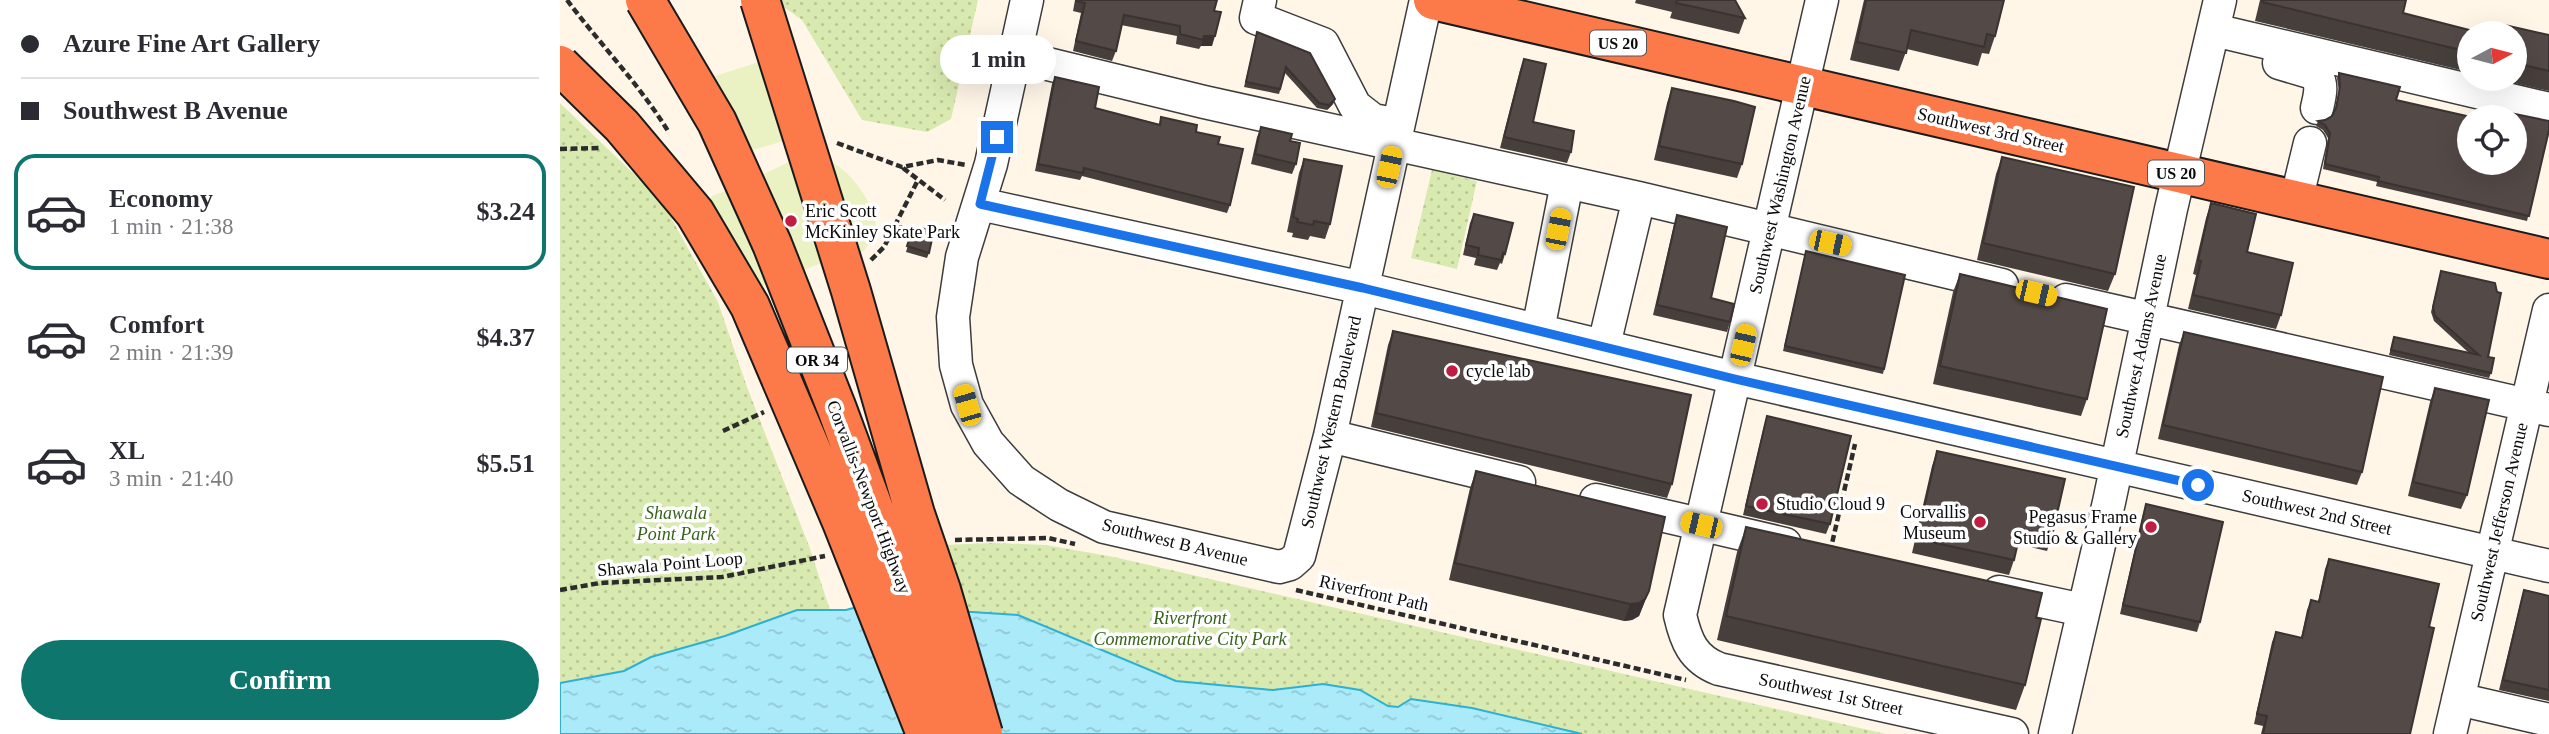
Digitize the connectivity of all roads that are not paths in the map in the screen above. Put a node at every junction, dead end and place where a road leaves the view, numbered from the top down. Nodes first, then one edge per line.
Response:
1 (645, 0) edge
2 (760, 0) edge
3 (1027, 0) edge
4 (1260, 0) edge
5 (1426, 0) edge
6 (1433, 0) edge
7 (1822, 0) edge
8 (2214, 26) edge
9 (1015, 56) junction
10 (560, 65) edge
11 (1803, 87) junction
12 (2318, 108) dead end
13 (2549, 109) edge
14 (1396, 135) junction
15 (2310, 144) dead end
16 (2180, 174) junction
17 (1567, 183) junction
18 (1639, 198) junction
19 (2296, 201) junction
20 (980, 204) junction
21 (1769, 230) junction
22 (2549, 259) edge
23 (1363, 288) junction
24 (2549, 310) edge
25 (2147, 319) junction
26 (1538, 330) junction
27 (1604, 345) junction
28 (1735, 379) junction
29 (2537, 408) edge
30 (1330, 436) junction
31 (2116, 466) junction
32 (1701, 525) junction
33 (2493, 552) junction
34 (1829, 554) edge
35 (1299, 556) joint
36 (2549, 566) edge
37 (1970, 585) edge
38 (2083, 610) junction
39 (1680, 615) joint
40 (2458, 699) junction
41 (2549, 720) edge
42 (926, 734) edge
43 (957, 734) edge
44 (982, 734) edge
45 (2012, 734) edge
46 (2055, 734) edge
47 (2450, 734) edge

1 - 43 highway, Corvallis-Newport Highway / OR 34, bridge
2 - 44 highway, bridge
3 - 9 street, Southwest B Avenue
4 - 14 street
5 - 14 street, Southwest Western Boulevard
6 - 11 highway, Southwest 3rd Street / US 20
7 - 11 street, Southwest Washington Avenue
8 - 12 street
8 - 13 street
8 - 16 street, Southwest Adams Avenue
9 - 14 street
9 - 20 street, Southwest B Avenue
10 - 42 highway, bridge
11 - 16 highway, Southwest 3rd Street / US 20
11 - 21 street, Southwest Washington Avenue
14 - 17 street
14 - 23 street, Southwest Western Boulevard
15 - 19 street
16 - 19 highway, Southwest 3rd Street / US 20
16 - 25 street, Southwest Adams Avenue
17 - 18 street
17 - 26 street
18 - 21 street
18 - 27 street
19 - 22 highway, Southwest 3rd Street / US 20
20 - 23 street, Southwest 2nd Street
20 - 35 street, Southwest B Avenue
21 - 25 street
21 - 28 street, Southwest Washington Avenue
23 - 26 street, Southwest 2nd Street
23 - 30 street, Southwest Western Boulevard
24 - 29 street, Southwest Jefferson Avenue
25 - 29 street
25 - 31 street, Southwest Adams Avenue
26 - 27 street, Southwest 2nd Street
27 - 28 street, Southwest 2nd Street
28 - 31 street, Southwest 2nd Street
28 - 32 street, Southwest Washington Avenue
29 - 33 street, Southwest Jefferson Avenue
30 - 32 street
30 - 35 street, Southwest Western Boulevard
31 - 33 street, Southwest 2nd Street
31 - 38 street, Southwest Adams Avenue
32 - 34 street
32 - 39 street, Southwest Washington Avenue
33 - 36 street, Southwest 2nd Street
33 - 40 street, Southwest Jefferson Avenue
37 - 38 street
38 - 46 street, Southwest Adams Avenue
39 - 45 street, Southwest 1st Street
40 - 41 street
40 - 47 street, Southwest Jefferson Avenue

